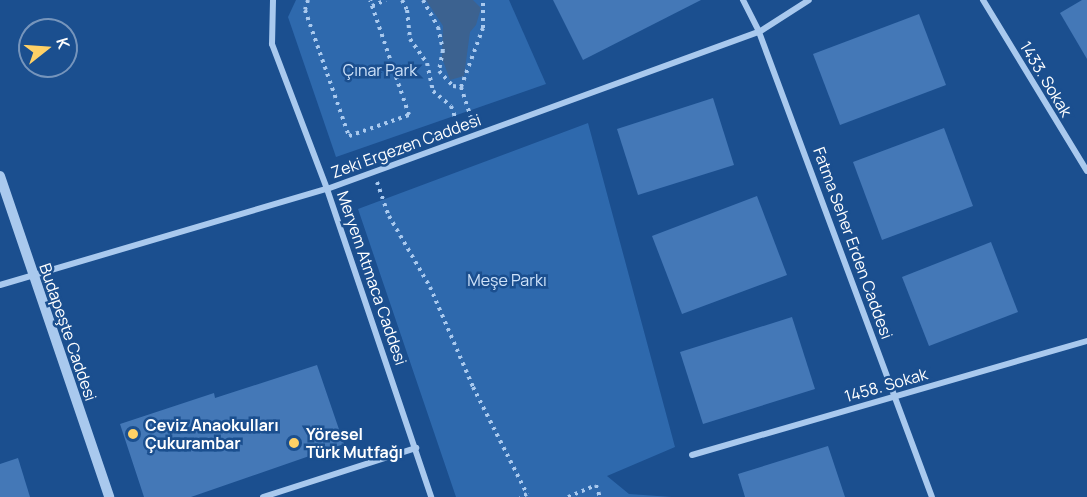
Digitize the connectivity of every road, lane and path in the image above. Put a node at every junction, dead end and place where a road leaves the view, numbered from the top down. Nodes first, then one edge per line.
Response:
1 (273, 0) edge
2 (308, 0) edge
3 (370, 0) edge
4 (386, 0) edge
5 (402, 0) edge
6 (423, 0) edge
7 (483, 0) edge
8 (742, 0) edge
9 (809, 0) edge
10 (983, 0) edge
11 (372, 6) junction
12 (759, 32) junction
13 (462, 87) junction
14 (477, 135) junction
15 (463, 140) junction
16 (1087, 171) edge
17 (373, 172) junction
18 (0, 176) edge
19 (327, 189) junction
20 (33, 275) junction
21 (0, 285) edge
22 (1087, 341) edge
23 (896, 396) junction
24 (416, 448) junction
25 (692, 455) dead end
26 (580, 494) edge
27 (528, 495) edge
28 (109, 497) edge
29 (263, 497) edge
30 (431, 497) edge
31 (520, 497) edge
32 (567, 497) edge
33 (600, 497) edge
34 (932, 497) edge

1 - 19 street, Meryem Atmaca Caddesi
2 - 11 path
3 - 11 path
4 - 11 path
5 - 15 path
6 - 13 path
7 - 13 path
8 - 12 street, Fatma Seher Erden Caddesi
9 - 12 street, Zeki Ergezen Caddesi
10 - 16 street, 1433. Sokak
12 - 14 street, Zeki Ergezen Caddesi
12 - 23 street, Fatma Seher Erden Caddesi
13 - 14 path
14 - 15 street, Zeki Ergezen Caddesi
15 - 17 street, Zeki Ergezen Caddesi
17 - 19 street, Zeki Ergezen Caddesi
17 - 27 path
18 - 20 street, Budapeşte Caddesi
19 - 20 street, Zeki Ergezen Caddesi
19 - 24 street, Meryem Atmaca Caddesi
20 - 21 street, Zeki Ergezen Caddesi
20 - 28 street, Budapeşte Caddesi
22 - 23 street, 1458. Sokak
23 - 25 street, 1458. Sokak
23 - 34 street, Fatma Seher Erden Caddesi
24 - 29 street
24 - 30 street, Meryem Atmaca Caddesi
26 - 32 path
26 - 33 path
27 - 31 path

